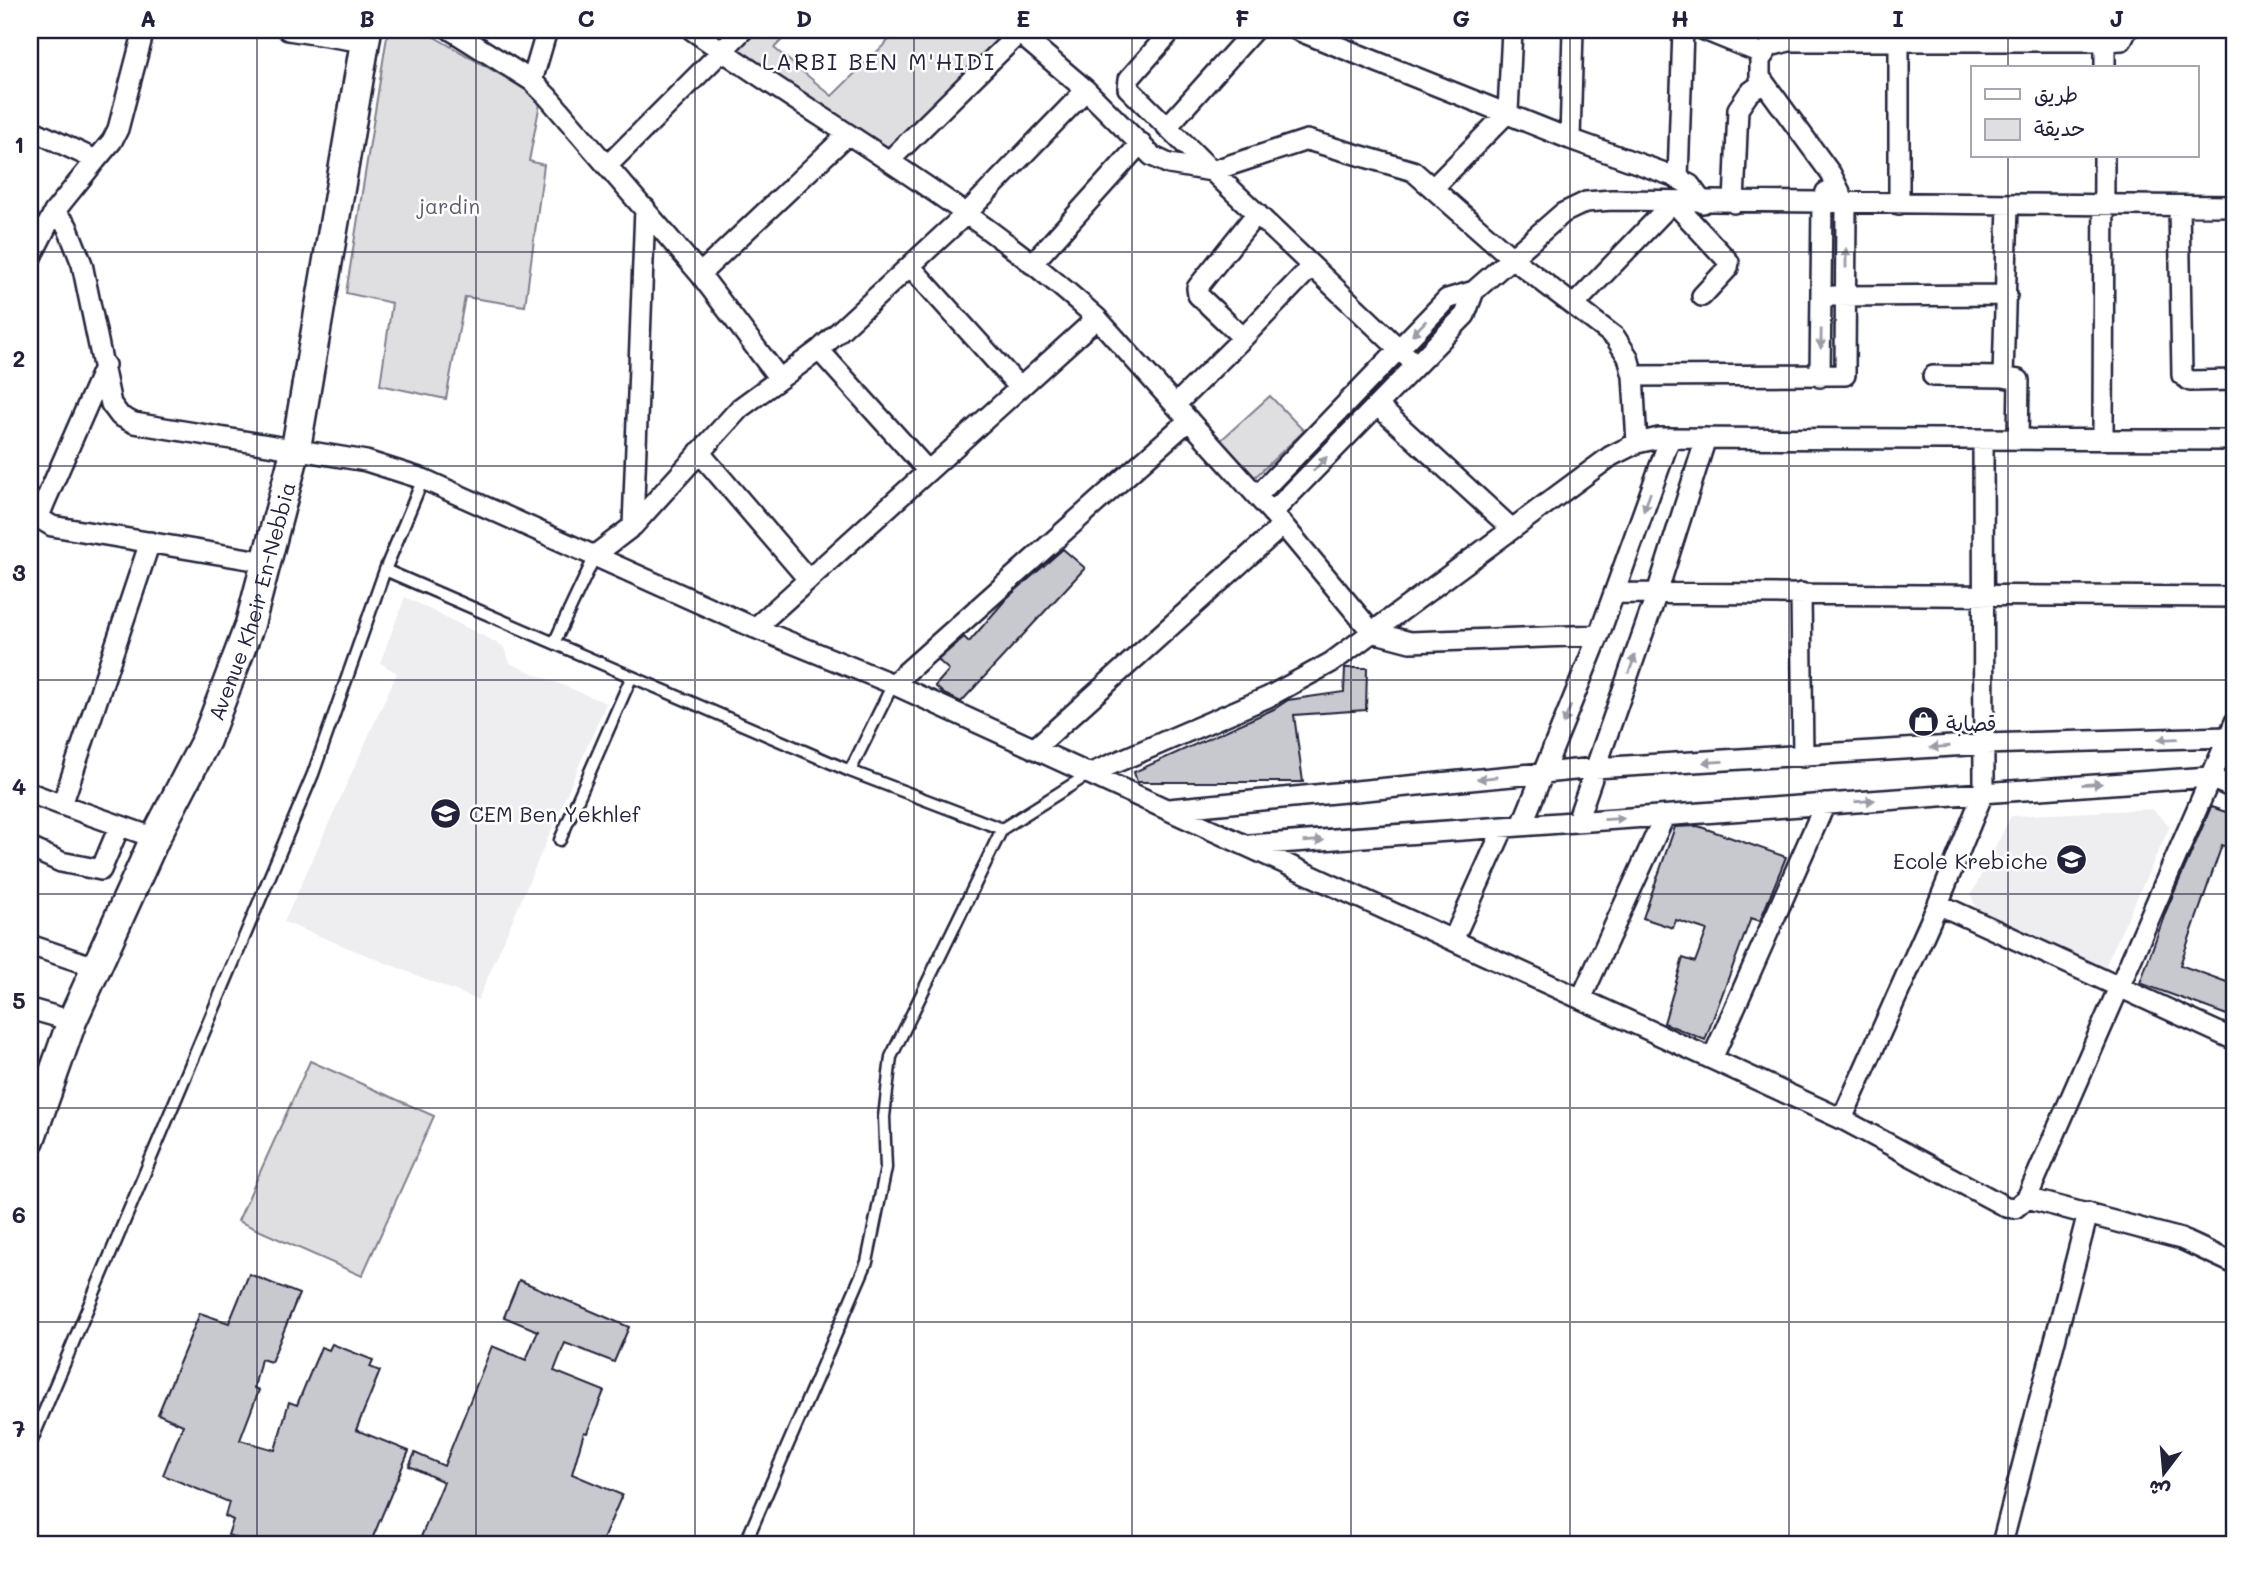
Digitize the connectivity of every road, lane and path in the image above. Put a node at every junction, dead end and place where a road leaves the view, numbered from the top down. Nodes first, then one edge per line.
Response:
1 (144, 30) edge
2 (288, 30) edge
3 (451, 30) edge
4 (547, 30) edge
5 (692, 30) edge
6 (743, 30) edge
7 (1172, 30) edge
8 (1254, 30) edge
9 (1297, 30) edge
10 (1512, 30) edge
11 (1573, 30) edge
12 (1683, 30) edge
13 (1704, 30) edge
14 (2127, 30) edge
15 (1026, 34) edge
16 (366, 36) edge
17 (1340, 38) edge
18 (1899, 40) junction
19 (2105, 41) junction
20 (721, 50) junction
21 (1763, 54) junction
22 (2105, 66) edge
23 (533, 81) junction
24 (1764, 82) junction
25 (1086, 90) junction
26 (1508, 112) junction
27 (1167, 127) junction
28 (30, 129) edge
29 (848, 134) junction
30 (1570, 139) junction
31 (1140, 144) junction
32 (2104, 158) edge
33 (96, 160) junction
34 (889, 161) junction
35 (608, 165) junction
36 (1212, 171) junction
37 (1831, 174) junction
38 (1678, 178) junction
39 (1434, 187) junction
40 (1673, 202) junction
41 (1703, 203) junction
42 (1734, 203) junction
43 (1822, 204) junction
44 (1846, 204) junction
45 (1899, 204) junction
46 (2008, 205) junction
47 (2104, 205) junction
48 (2179, 206) junction
49 (2235, 206) edge
50 (645, 208) junction
51 (54, 212) junction
52 (1257, 213) junction
53 (966, 214) junction
54 (30, 259) edge
55 (1513, 259) junction
56 (1032, 264) junction
57 (1312, 265) junction
58 (910, 266) junction
59 (700, 274) junction
60 (1474, 291) junction
61 (2007, 295) junction
62 (1702, 296) dead end
63 (1845, 296) junction
64 (1821, 297) junction
65 (1575, 304) junction
66 (1097, 318) junction
67 (1243, 338) junction
68 (1400, 348) junction
69 (819, 350) junction
70 (105, 365) junction
71 (1416, 365) junction
72 (1633, 376) junction
73 (1934, 376) dead end
74 (778, 377) junction
75 (1820, 377) junction
76 (2003, 377) junction
77 (2235, 380) edge
78 (1020, 388) junction
79 (1175, 405) junction
80 (1377, 405) junction
81 (1189, 420) junction
82 (1324, 427) junction
83 (1670, 438) junction
84 (1706, 438) junction
85 (1983, 439) junction
86 (2018, 439) junction
87 (2103, 439) junction
88 (2235, 440) edge
89 (1637, 443) junction
90 (1340, 444) junction
91 (296, 448) junction
92 (699, 452) junction
93 (928, 471) junction
94 (423, 479) junction
95 (1257, 496) junction
96 (1278, 519) junction
97 (633, 526) junction
98 (1512, 529) junction
99 (150, 542) junction
100 (595, 555) junction
101 (266, 562) junction
102 (385, 570) junction
103 (808, 579) junction
104 (1615, 593) junction
105 (1657, 593) junction
106 (1801, 593) junction
107 (1984, 593) junction
108 (2235, 597) edge
109 (755, 628) junction
110 (1372, 632) junction
111 (1600, 635) junction
112 (554, 643) junction
113 (631, 678) junction
114 (893, 684) junction
115 (2233, 733) edge
116 (1985, 744) junction
117 (1034, 749) junction
118 (1803, 757) junction
119 (1595, 768) junction
120 (850, 771) junction
121 (1544, 772) junction
122 (1089, 774) junction
123 (2209, 777) junction
124 (2235, 789) edge
125 (1984, 791) junction
126 (30, 793) edge
127 (1825, 804) junction
128 (62, 805) junction
129 (1169, 809) junction
130 (1664, 817) junction
131 (1577, 821) junction
132 (1513, 826) junction
133 (119, 827) junction
134 (1002, 829) junction
135 (155, 838) junction
136 (560, 841) dead end
137 (1245, 845) junction
138 (30, 848) edge
139 (1938, 904) junction
140 (1453, 940) junction
141 (30, 945) edge
142 (97, 968) junction
143 (2119, 986) junction
144 (1581, 999) junction
145 (30, 1009) edge
146 (72, 1021) junction
147 (2235, 1040) edge
148 (1712, 1059) junction
149 (1842, 1119) junction
150 (30, 1140) edge
151 (2027, 1198) junction
152 (2088, 1213) junction
153 (2235, 1264) edge
154 (30, 1445) edge
155 (745, 1544) edge
156 (2002, 1544) edge

1 - 33 street
2 - 16 street
3 - 23 street
4 - 23 street
5 - 20 street
6 - 20 street
7 - 27 street
8 - 27 street
9 - 17 street
10 - 26 street
11 - 30 street
12 - 38 street
13 - 21 street
14 - 19 street
15 - 25 street
15 - 34 street
16 - 91 main road, Avenue Kheir En-Nebbia
17 - 26 street
18 - 19 street
18 - 21 street
18 - 45 street
19 - 22 street
20 - 29 street
20 - 35 street
21 - 24 street
23 - 35 street
24 - 37 street
24 - 42 street
25 - 31 street
25 - 53 street
26 - 30 street
26 - 39 street
27 - 36 street
28 - 33 street
29 - 34 street
29 - 59 street
30 - 38 street
31 - 36 street
31 - 56 street
32 - 47 street
33 - 51 street
34 - 53 street
35 - 50 street
36 - 39 street
36 - 52 street
37 - 43 street
37 - 44 street
38 - 41 street
39 - 55 street
40 - 41 street
40 - 55 street
40 - 62 street
40 - 65 street
41 - 42 street
42 - 43 street
43 - 44 street
43 - 64 street
44 - 45 street
63 -> 44 street
45 - 46 street
46 - 47 street
46 - 61 street
47 - 48 street
47 - 87 street
48 - 49 street
48 - 77 street
50 - 59 street
50 - 97 street
51 - 54 street
51 - 70 street
52 - 57 street
52 - 67 street
53 - 56 street
53 - 58 street
55 - 60 street
55 - 65 street
56 - 66 street
57 - 67 street
57 - 68 street
58 - 69 street
58 - 78 street
59 - 74 street
60 -> 68 street
60 - 71 street
61 - 63 street
61 - 76 street
63 - 64 street
63 - 75 street
64 -> 75 street
65 - 72 street
66 - 78 street
66 - 79 street
67 - 79 street
68 - 71 street
68 - 82 street
69 - 74 street
69 - 93 street
70 - 91 street
70 - 99 street
71 - 80 street
72 - 75 street
72 - 89 street
73 - 76 street
74 - 92 street
76 - 86 street
78 - 93 street
79 - 81 street
80 - 90 street
80 - 98 street
81 - 95 street
81 - 114 street
82 - 90 street
82 - 95 street
83 - 84 street
83 - 89 street
83 -> 104 street
84 - 85 street
84 - 105 street
85 - 86 street
85 - 107 street
86 - 87 street
87 - 88 street
89 - 98 street
96 -> 90 street
91 - 94 street
91 - 101 main road, Avenue Kheir En-Nebbia
92 - 97 street
92 - 103 street
93 - 103 street
94 - 100 street
94 - 102 lane
95 - 96 street
96 - 110 street
96 - 117 street
97 - 100 street
98 - 110 street
99 - 101 street
99 - 128 street
100 - 109 street
100 - 112 lane
101 - 135 main road, Avenue Kheir En-Nebbia
102 - 112 lane
102 - 154 lane
103 - 109 street
104 - 105 street
104 - 111 street
105 - 106 street
119 -> 105 street
106 - 107 street
106 - 118 street
107 - 108 street
107 - 116 street
109 - 114 street
110 - 111 street
110 - 122 street
111 -> 121 street
112 - 113 lane
113 - 120 lane
113 - 136 lane
114 - 117 street
114 - 120 lane
115 -> 116 street
115 - 123 street
116 -> 118 street
116 - 125 street
117 - 122 street
118 -> 119 street
119 - 121 street
119 - 131 street
120 - 134 lane
121 -> 129 street
121 - 132 street
122 - 129 street
122 - 134 lane
123 - 124 street
125 -> 123 street
123 - 143 street
127 -> 125 street
125 - 139 street
126 - 128 street
127 - 130 street
127 - 148 street
128 - 133 street
129 - 137 street
131 -> 130 street
130 - 144 street
131 - 132 street
137 -> 132 street
132 - 140 street
133 - 135 street
133 - 138 street
134 - 155 lane
135 - 142 main road, Avenue Kheir En-Nebbia
137 - 140 street
139 - 143 street
139 - 149 street
140 - 144 street
141 - 142 street
142 - 146 main road, Avenue Kheir En-Nebbia
143 - 147 street
143 - 151 street
144 - 148 street
145 - 146 street
146 - 150 main road, Avenue Kheir En-Nebbia
148 - 149 street
149 - 151 street
151 - 152 street
152 - 153 street
152 - 156 street

